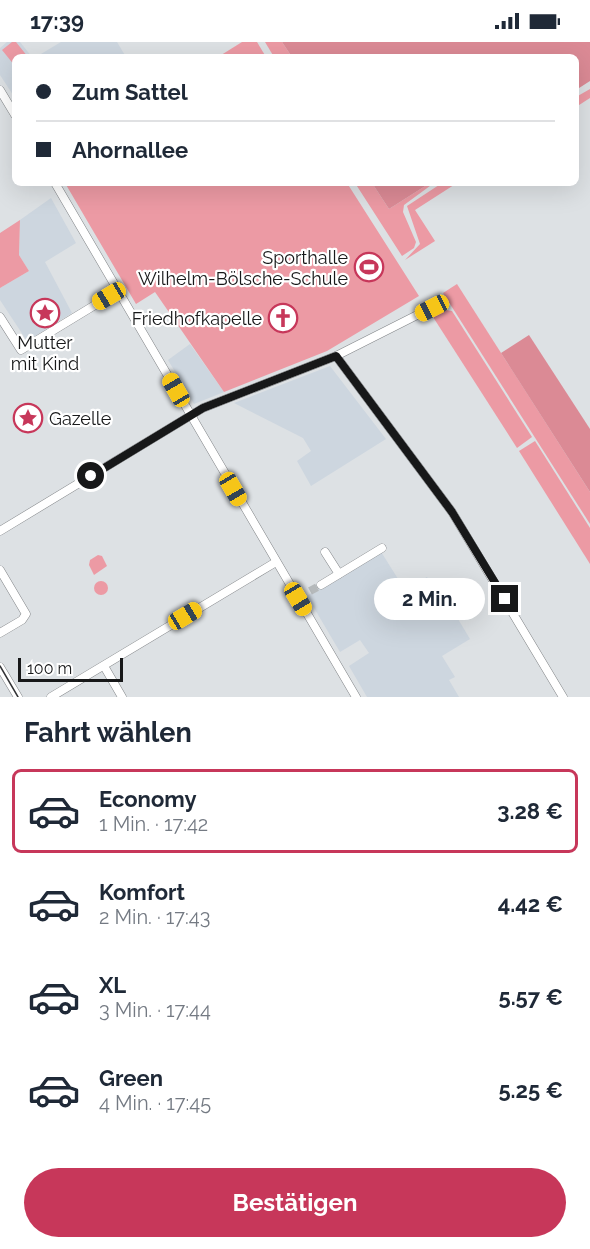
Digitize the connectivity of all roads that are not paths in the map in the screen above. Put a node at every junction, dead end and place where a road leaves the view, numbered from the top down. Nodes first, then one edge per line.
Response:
1 (0, 90) edge
2 (12, 110) edge
3 (57, 186) edge
4 (118, 291) junction
5 (432, 308) dead end
6 (0, 316) edge
7 (336, 356) junction
8 (190, 416) junction
9 (0, 531) edge
10 (382, 548) dead end
11 (325, 552) dead end
12 (276, 562) junction
13 (0, 570) edge
14 (339, 574) junction
15 (321, 585) tunnel mouth
16 (0, 633) edge
17 (104, 666) junction
18 (0, 667) edge
19 (18, 697) edge
20 (51, 697) edge
21 (122, 697) edge
22 (356, 697) edge
23 (563, 697) edge

1 - 2 street
3 - 4 street
4 - 6 street
4 - 8 street
5 - 7 street
7 - 8 street
7 - 23 street
8 - 9 street
8 - 12 street
10 - 14 street
11 - 14 street
12 - 17 street
12 - 22 street
13 - 16 street
14 - 15 street
17 - 20 street
17 - 21 street
18 - 19 street

